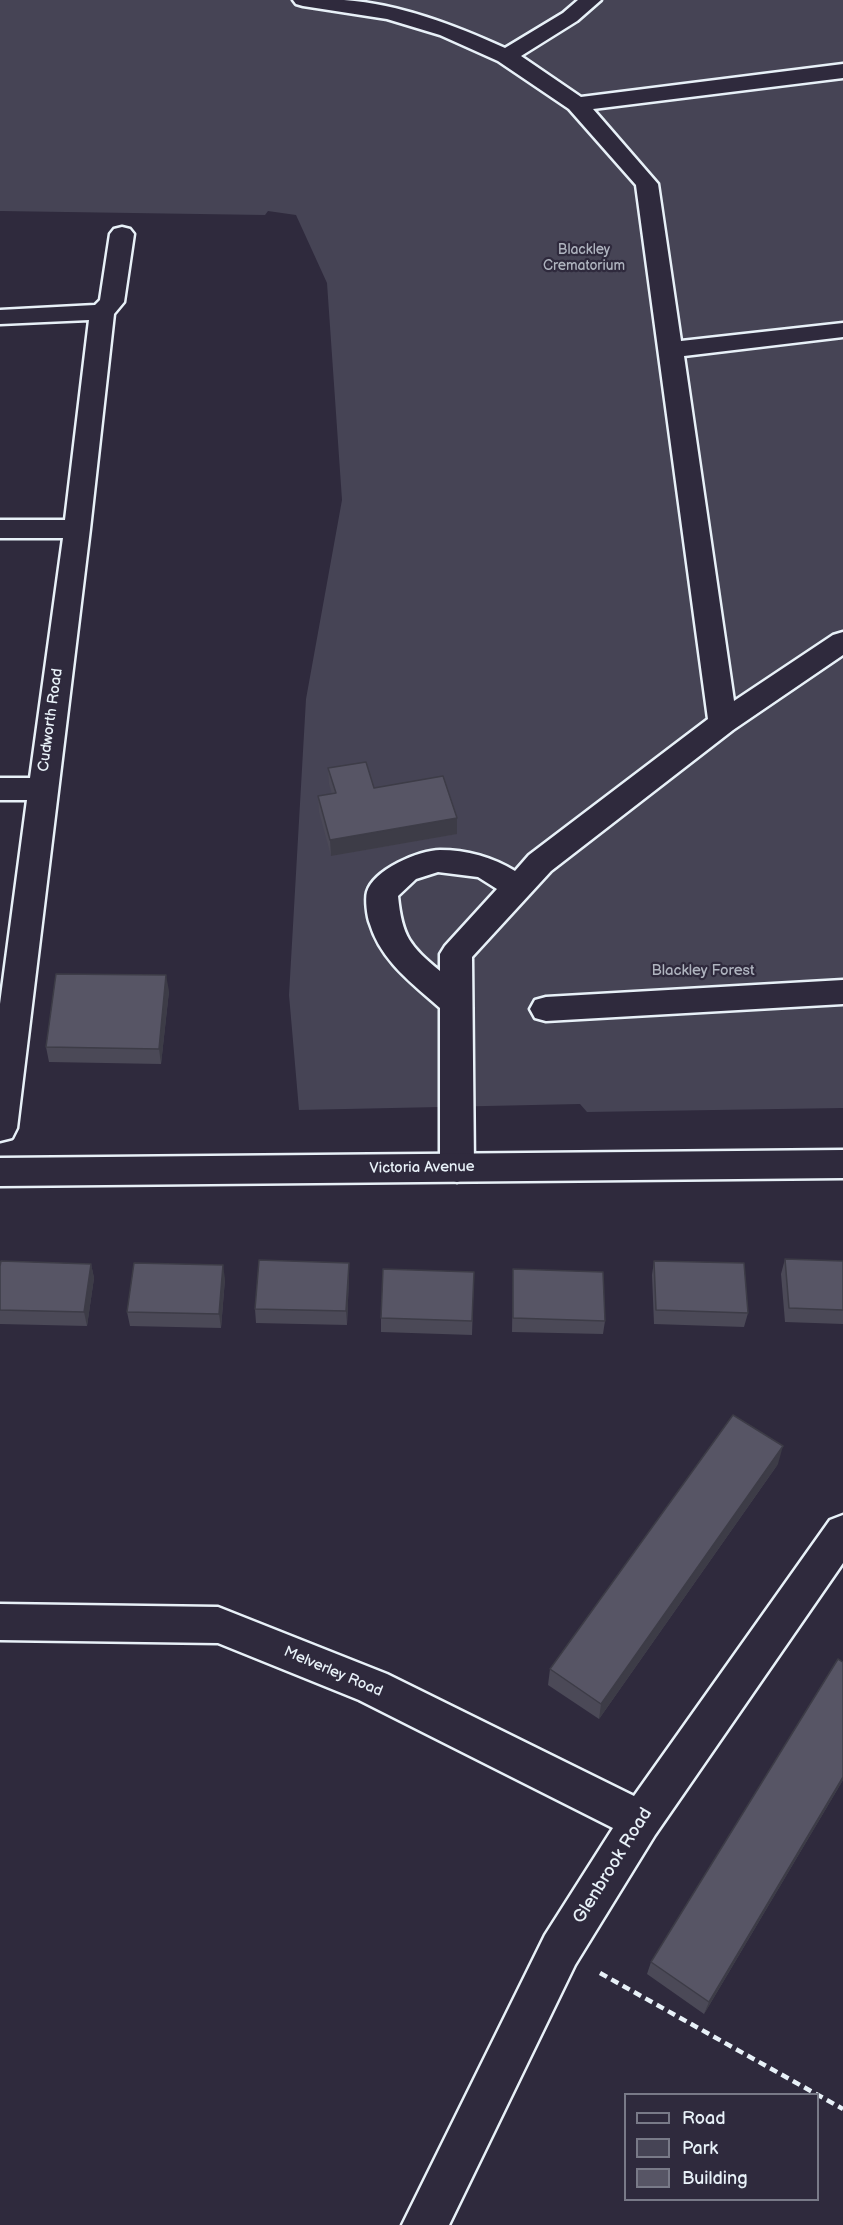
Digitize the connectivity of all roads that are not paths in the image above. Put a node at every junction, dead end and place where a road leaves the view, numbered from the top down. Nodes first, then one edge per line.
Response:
1 (303, 0) edge
2 (591, 0) edge
3 (506, 56) junction
4 (843, 71) edge
5 (576, 104) junction
6 (122, 234) dead end
7 (102, 312) junction
8 (0, 317) edge
9 (843, 330) edge
10 (671, 350) junction
11 (0, 529) edge
12 (77, 529) junction
13 (843, 642) edge
14 (723, 723) junction
15 (0, 789) edge
16 (42, 789) junction
17 (517, 887) junction
18 (843, 992) edge
19 (456, 1003) junction
20 (546, 1009) dead end
21 (0, 1128) edge
22 (843, 1164) edge
23 (457, 1168) junction
24 (0, 1172) edge
25 (843, 1532) edge
26 (0, 1622) edge
27 (641, 1821) junction
28 (425, 2225) edge

1 - 3 street
2 - 3 street
3 - 5 street
4 - 5 street
5 - 10 street
6 - 7 street, Cudworth Road
7 - 8 street
7 - 12 street, Cudworth Road
9 - 10 street
10 - 14 street
11 - 12 street
12 - 16 street, Cudworth Road
13 - 14 street
14 - 17 street
15 - 16 street
16 - 21 street, Cudworth Road
17 - 19 street
17 - 19 street
18 - 20 street
19 - 23 street
22 - 23 street, Victoria Avenue
23 - 24 street, Victoria Avenue
25 - 27 street, Glenbrook Road
26 - 27 street, Melverley Road
27 - 28 street, Glenbrook Road

